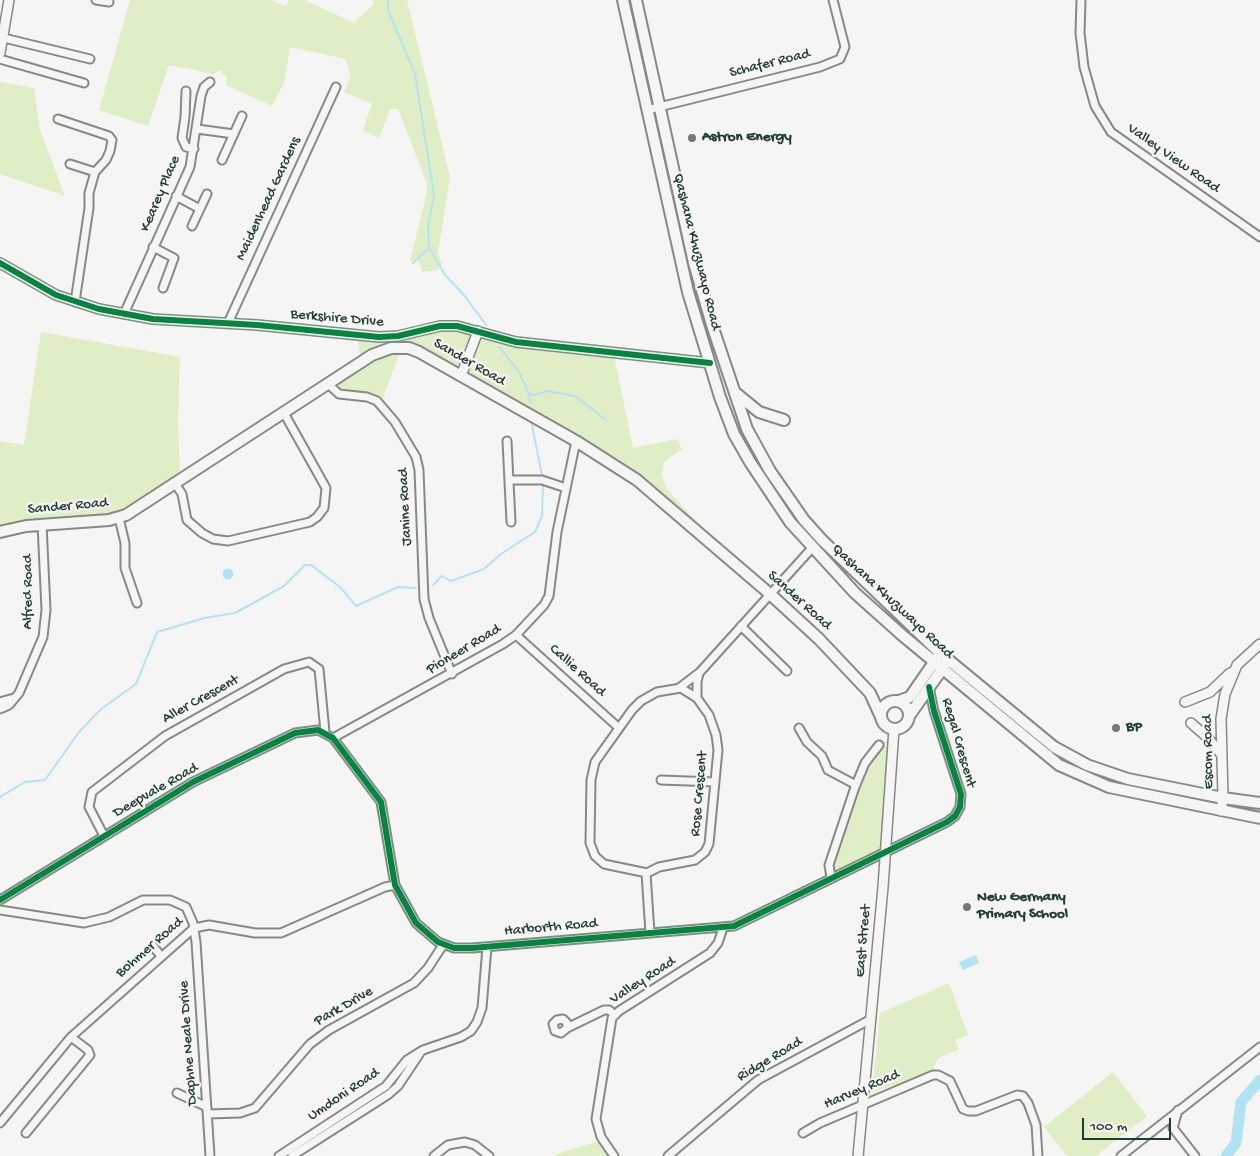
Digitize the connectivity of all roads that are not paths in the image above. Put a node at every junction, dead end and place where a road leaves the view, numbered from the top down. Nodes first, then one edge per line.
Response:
1 (10, 0) edge
2 (96, 0) edge
3 (623, 0) edge
4 (636, 0) edge
5 (833, 0) edge
6 (1082, 0) edge
7 (109, 2) dead end
8 (4, 38) junction
9 (0, 53) edge
10 (0, 59) edge
11 (90, 59) dead end
12 (210, 82) dead end
13 (84, 83) dead end
14 (336, 87) dead end
15 (186, 91) dead end
16 (661, 106) junction
17 (647, 110) junction
18 (242, 116) dead end
19 (58, 119) dead end
20 (197, 129) junction
21 (234, 134) junction
22 (194, 150) junction
23 (222, 160) dead end
24 (70, 164) dead end
25 (95, 172) junction
26 (207, 194) dead end
27 (176, 196) junction
28 (200, 209) junction
29 (192, 226) dead end
30 (1260, 237) edge
31 (153, 247) junction
32 (0, 263) edge
33 (163, 288) dead end
34 (75, 302) junction
35 (124, 314) junction
36 (228, 323) junction
37 (478, 331) junction
38 (710, 364) junction
39 (461, 376) junction
40 (328, 384) junction
41 (734, 391) junction
42 (284, 413) junction
43 (784, 420) dead end
44 (576, 440) junction
45 (507, 441) dead end
46 (510, 480) junction
47 (174, 482) junction
48 (566, 488) junction
49 (119, 518) junction
50 (511, 522) dead end
51 (42, 524) junction
52 (0, 532) edge
53 (812, 548) junction
54 (770, 594) junction
55 (137, 603) dead end
56 (741, 626) junction
57 (516, 635) junction
58 (1260, 644) edge
59 (937, 658) junction
60 (949, 660) junction
61 (1237, 665) junction
62 (942, 669) junction
63 (700, 672) junction
64 (787, 672) dead end
65 (452, 674) junction
66 (930, 687) junction
67 (679, 688) junction
68 (870, 693) junction
69 (17, 697) junction
70 (697, 698) junction
71 (0, 702) edge
72 (895, 702) junction
73 (1185, 702) dead end
74 (0, 709) edge
75 (909, 716) junction
76 (882, 717) junction
77 (1191, 723) dead end
78 (620, 728) junction
79 (799, 728) dead end
80 (894, 729) junction
81 (347, 731) junction
82 (325, 732) junction
83 (333, 738) junction
84 (879, 745) dead end
85 (341, 748) junction
86 (1221, 754) junction
87 (660, 780) dead end
88 (715, 782) junction
89 (856, 785) junction
90 (1223, 798) junction
91 (1260, 803) edge
92 (1221, 811) junction
93 (1260, 818) edge
94 (104, 836) junction
95 (886, 851) junction
96 (646, 873) junction
97 (831, 877) junction
98 (395, 885) junction
99 (0, 900) edge
100 (0, 910) edge
101 (194, 928) junction
102 (723, 928) junction
103 (650, 933) junction
104 (443, 945) junction
105 (153, 946) dead end
106 (487, 947) junction
107 (160, 955) junction
108 (614, 1015) junction
109 (871, 1019) junction
110 (567, 1028) dead end
111 (71, 1037) junction
112 (1260, 1047) edge
113 (420, 1052) junction
114 (177, 1093) dead end
115 (863, 1104) junction
116 (208, 1110) junction
117 (1178, 1110) junction
118 (0, 1123) edge
119 (802, 1132) dead end
120 (26, 1133) dead end
121 (210, 1156) edge
122 (279, 1156) edge
123 (292, 1156) edge
124 (434, 1156) edge
125 (489, 1156) edge
126 (614, 1156) edge
127 (668, 1156) edge
128 (858, 1156) edge
129 (1038, 1156) edge
130 (1121, 1156) edge
131 (1196, 1156) edge

1 - 8 street
2 - 7 street
3 - 17 main road, Qashana Khuzwayo Road
4 - 16 main road, Qashana Khuzwayo Road
5 - 16 street, Schafer Road
6 - 30 street, Valley View Road
8 - 9 street
8 - 11 street
10 - 13 street
12 - 20 street, Kearey Place
14 - 36 street, Maidenhead Gardens
15 - 22 street
16 - 17 street, Schafer Road
16 - 41 main road, Qashana Khuzwayo Road
17 - 38 main road, Qashana Khuzwayo Road
18 - 21 street
19 - 25 street
20 - 21 street
20 - 22 street, Kearey Place
21 - 23 street
22 - 27 street, Kearey Place
24 - 25 street
25 - 34 street
26 - 28 street
27 - 28 street
27 - 31 street, Kearey Place
28 - 29 street
31 - 33 street
31 - 35 street, Kearey Place
32 - 34 street, Berkshire Drive
34 - 35 street, Berkshire Drive
35 - 36 street, Berkshire Drive
36 - 37 street, Berkshire Drive
37 - 38 street, Berkshire Drive
37 - 39 street
38 - 53 main road, Qashana Khuzwayo Road
39 - 40 main road, Sander Road
39 - 44 main road, Sander Road
40 - 42 main road, Sander Road
40 - 65 street, Janine Road
41 - 43 main road
41 - 59 main road, Qashana Khuzwayo Road
42 - 47 main road, Sander Road
42 - 47 street
44 - 48 street, Pioneer Road
44 - 54 main road, Sander Road
45 - 46 street
46 - 48 street
46 - 50 street
47 - 49 main road, Sander Road
48 - 57 street, Pioneer Road
49 - 51 main road, Sander Road
49 - 55 street
51 - 52 main road, Sander Road
51 - 69 street, Alfred Road
53 - 54 street
53 - 59 main road, Qashana Khuzwayo Road
54 - 56 street
54 - 68 main road, Sander Road
56 - 63 street
56 - 64 street
57 - 65 street, Pioneer Road
57 - 78 street, Callie Road
58 - 61 street, Escom Road
59 - 60 main road, Qashana Khuzwayo Road
59 - 62 main road, Qashana Khuzwayo Road
59 - 72 main road
60 - 62 main road
60 - 90 main road, Qashana Khuzwayo Road
61 - 73 street
61 - 86 street, Escom Road
62 - 66 main road
62 - 92 main road, Qashana Khuzwayo Road
63 - 67 street
63 - 70 street
65 - 81 street, Pioneer Road
66 - 75 main road
66 - 95 street, Regal Crescent
67 - 70 street
67 - 78 street
68 - 72 main road, Sander Road
68 - 76 main road, Sander Road
69 - 71 street
69 - 74 street
70 - 88 street, Rose Crescent
72 - 75 main road
72 - 76 main road
75 - 80 main road
76 - 80 main road
77 - 86 street
78 - 96 street
79 - 89 street
80 - 95 street, East Street
81 - 83 street, Pioneer Road
81 - 85 street
82 - 83 street
82 - 94 street, Deepvale Road
82 - 94 street, Aller Crescent
83 - 85 street, Harborth Road
84 - 89 street
85 - 98 street, Harborth Road
86 - 90 street, Escom Road
87 - 88 street
88 - 96 street, Rose Crescent
89 - 97 street
90 - 91 main road, Qashana Khuzwayo Road
90 - 92 street, Escom Road
92 - 93 main road, Qashana Khuzwayo Road
94 - 99 street, Deepvale Road
95 - 97 street, Harborth Road
95 - 109 street, East Street
96 - 103 street
97 - 102 street, Harborth Road
98 - 101 street, Bohmer Road
98 - 104 street, Harborth Road
100 - 101 street
101 - 107 street, Bohmer Road
101 - 116 street, Daphne Neale Drive
102 - 103 street, Harborth Road
102 - 108 street, Valley Road
103 - 106 street, Harborth Road
104 - 106 street, Harborth Road
104 - 116 street, Park Drive
105 - 107 street
106 - 113 street, Umdoni Road
107 - 111 street, Bohmer Road
108 - 110 street
108 - 126 street, Valley Road
109 - 115 street, East Street
109 - 127 street, Ridge Road
111 - 118 street, Bohmer Road
111 - 120 street
112 - 117 street
113 - 122 street, Umdoni Road
113 - 123 street, Umdoni Road
114 - 116 street
115 - 119 street, Harvey Road
115 - 128 street, East Street
115 - 129 street, Harvey Road
116 - 121 street, Daphne Neale Drive
117 - 130 street
117 - 131 street
124 - 125 street

